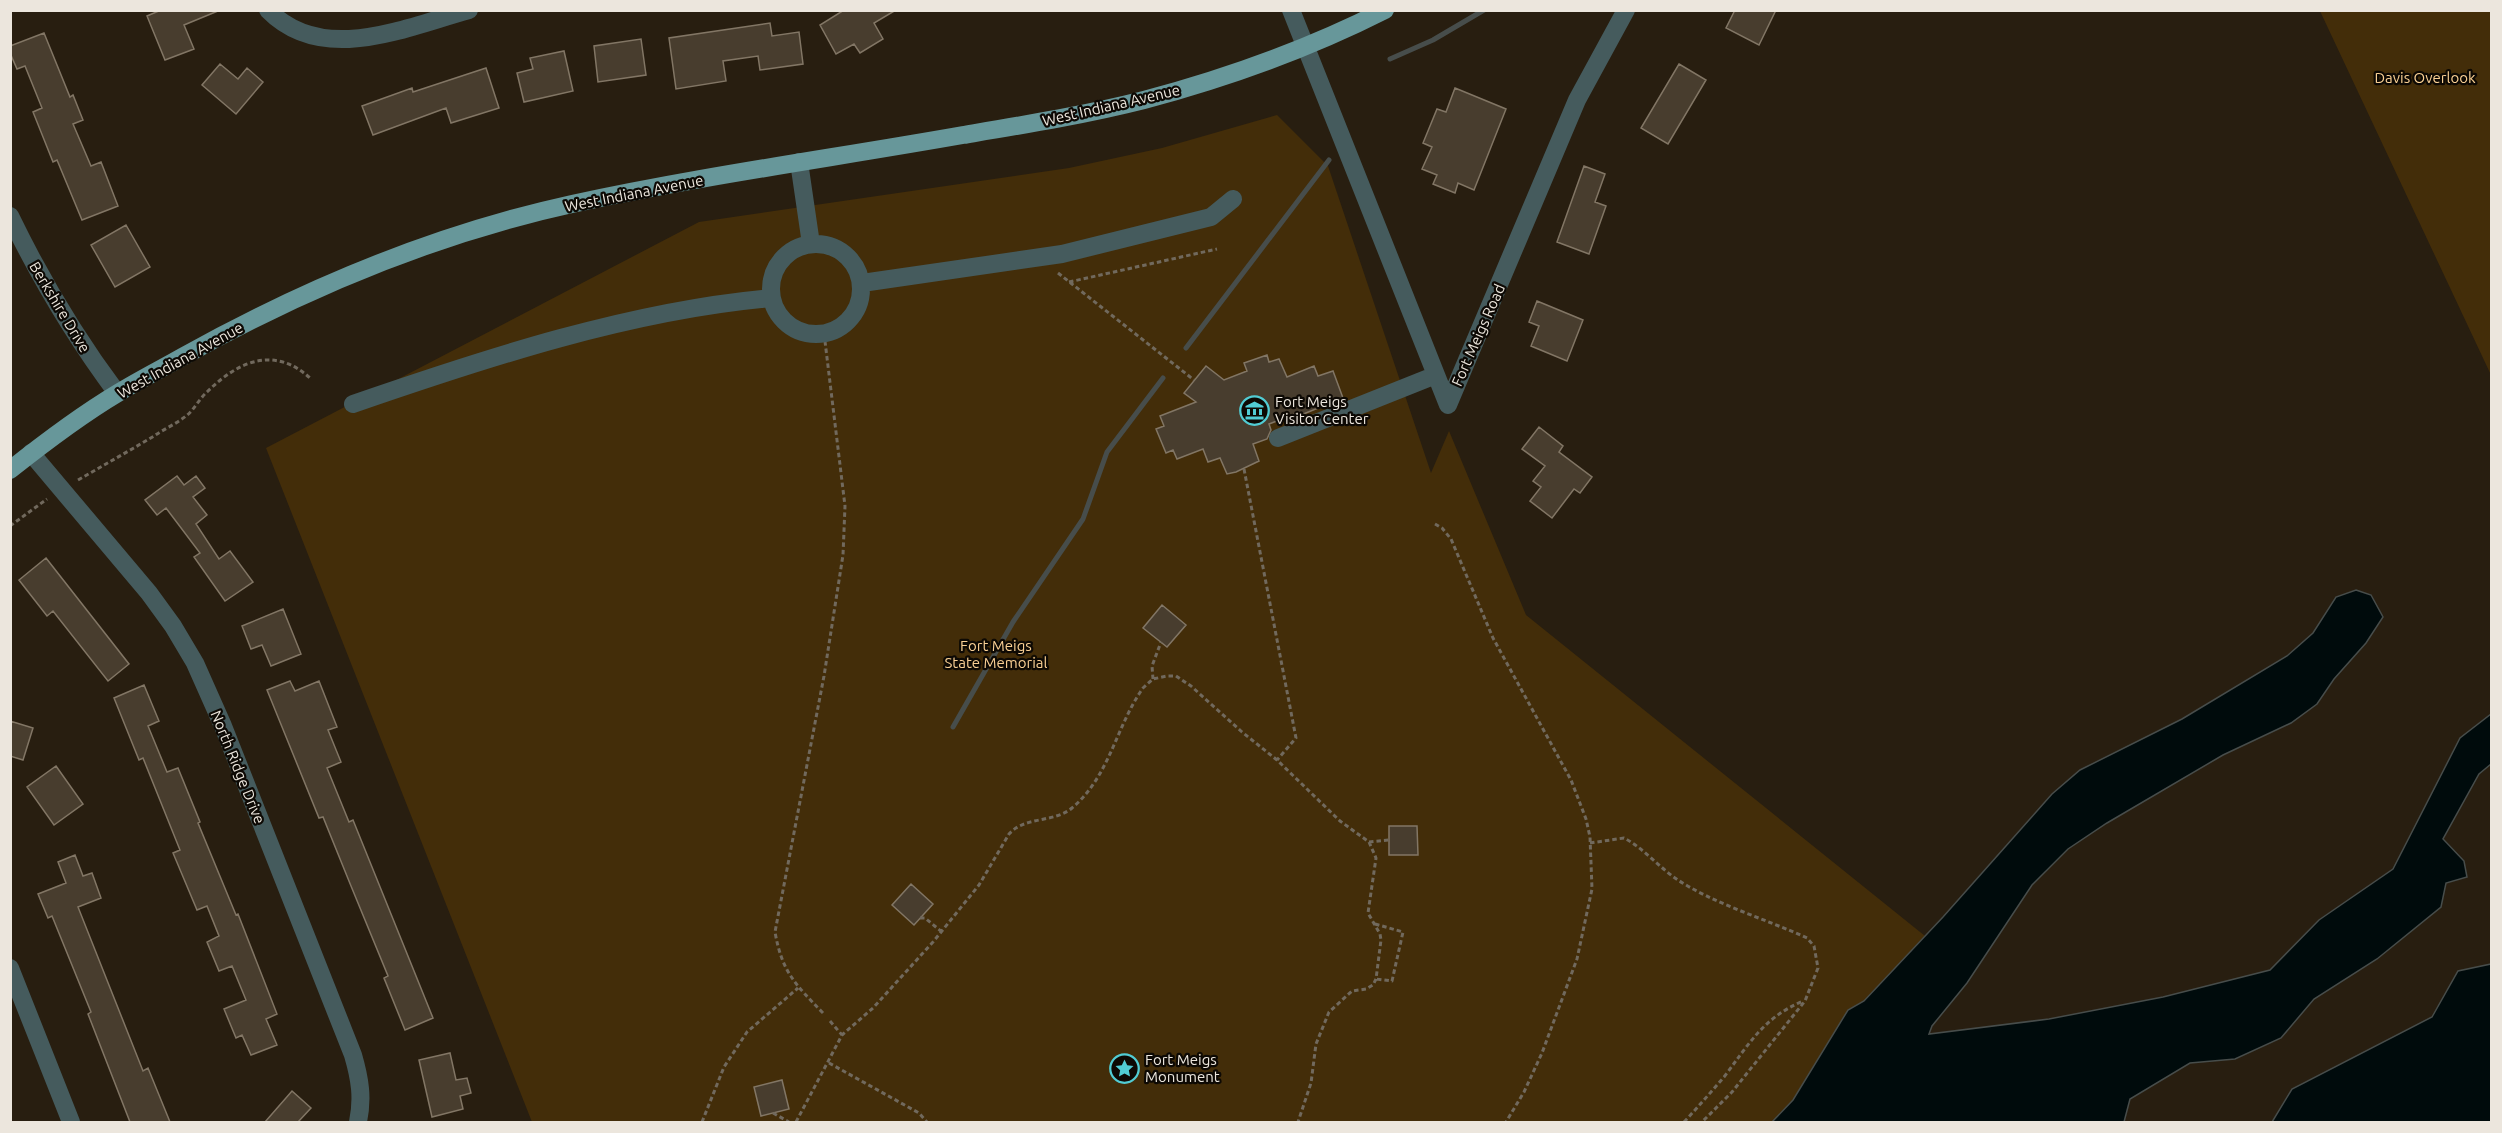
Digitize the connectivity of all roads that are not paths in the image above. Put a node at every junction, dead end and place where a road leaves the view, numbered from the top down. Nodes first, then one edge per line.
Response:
1 (268, 10) edge
2 (469, 10) edge
3 (1291, 10) edge
4 (1385, 10) edge
5 (1626, 10) edge
6 (1305, 47) junction
7 (799, 162) junction
8 (1233, 199) dead end
9 (10, 216) edge
10 (811, 244) junction
11 (862, 283) junction
12 (772, 298) junction
13 (1436, 375) junction
14 (117, 393) junction
15 (354, 404) dead end
16 (1278, 438) dead end
17 (31, 453) junction
18 (10, 470) edge
19 (10, 968) edge
20 (70, 1122) edge
21 (358, 1122) edge

1 - 2 street
3 - 6 street, Fort Meigs Road
4 - 6 main road, West Indiana Avenue
5 - 13 street, Fort Meigs Road
6 - 7 main road, West Indiana Avenue
6 - 13 street, Fort Meigs Road
7 - 10 street
7 - 14 main road, West Indiana Avenue
8 - 11 street
9 - 14 street, Berkshire Drive
10 - 11 street
10 - 12 street
11 - 12 street
12 - 15 street
13 - 16 street
14 - 17 main road, West Indiana Avenue
17 - 18 main road, West Indiana Avenue
17 - 21 street, North Ridge Drive
19 - 20 street

